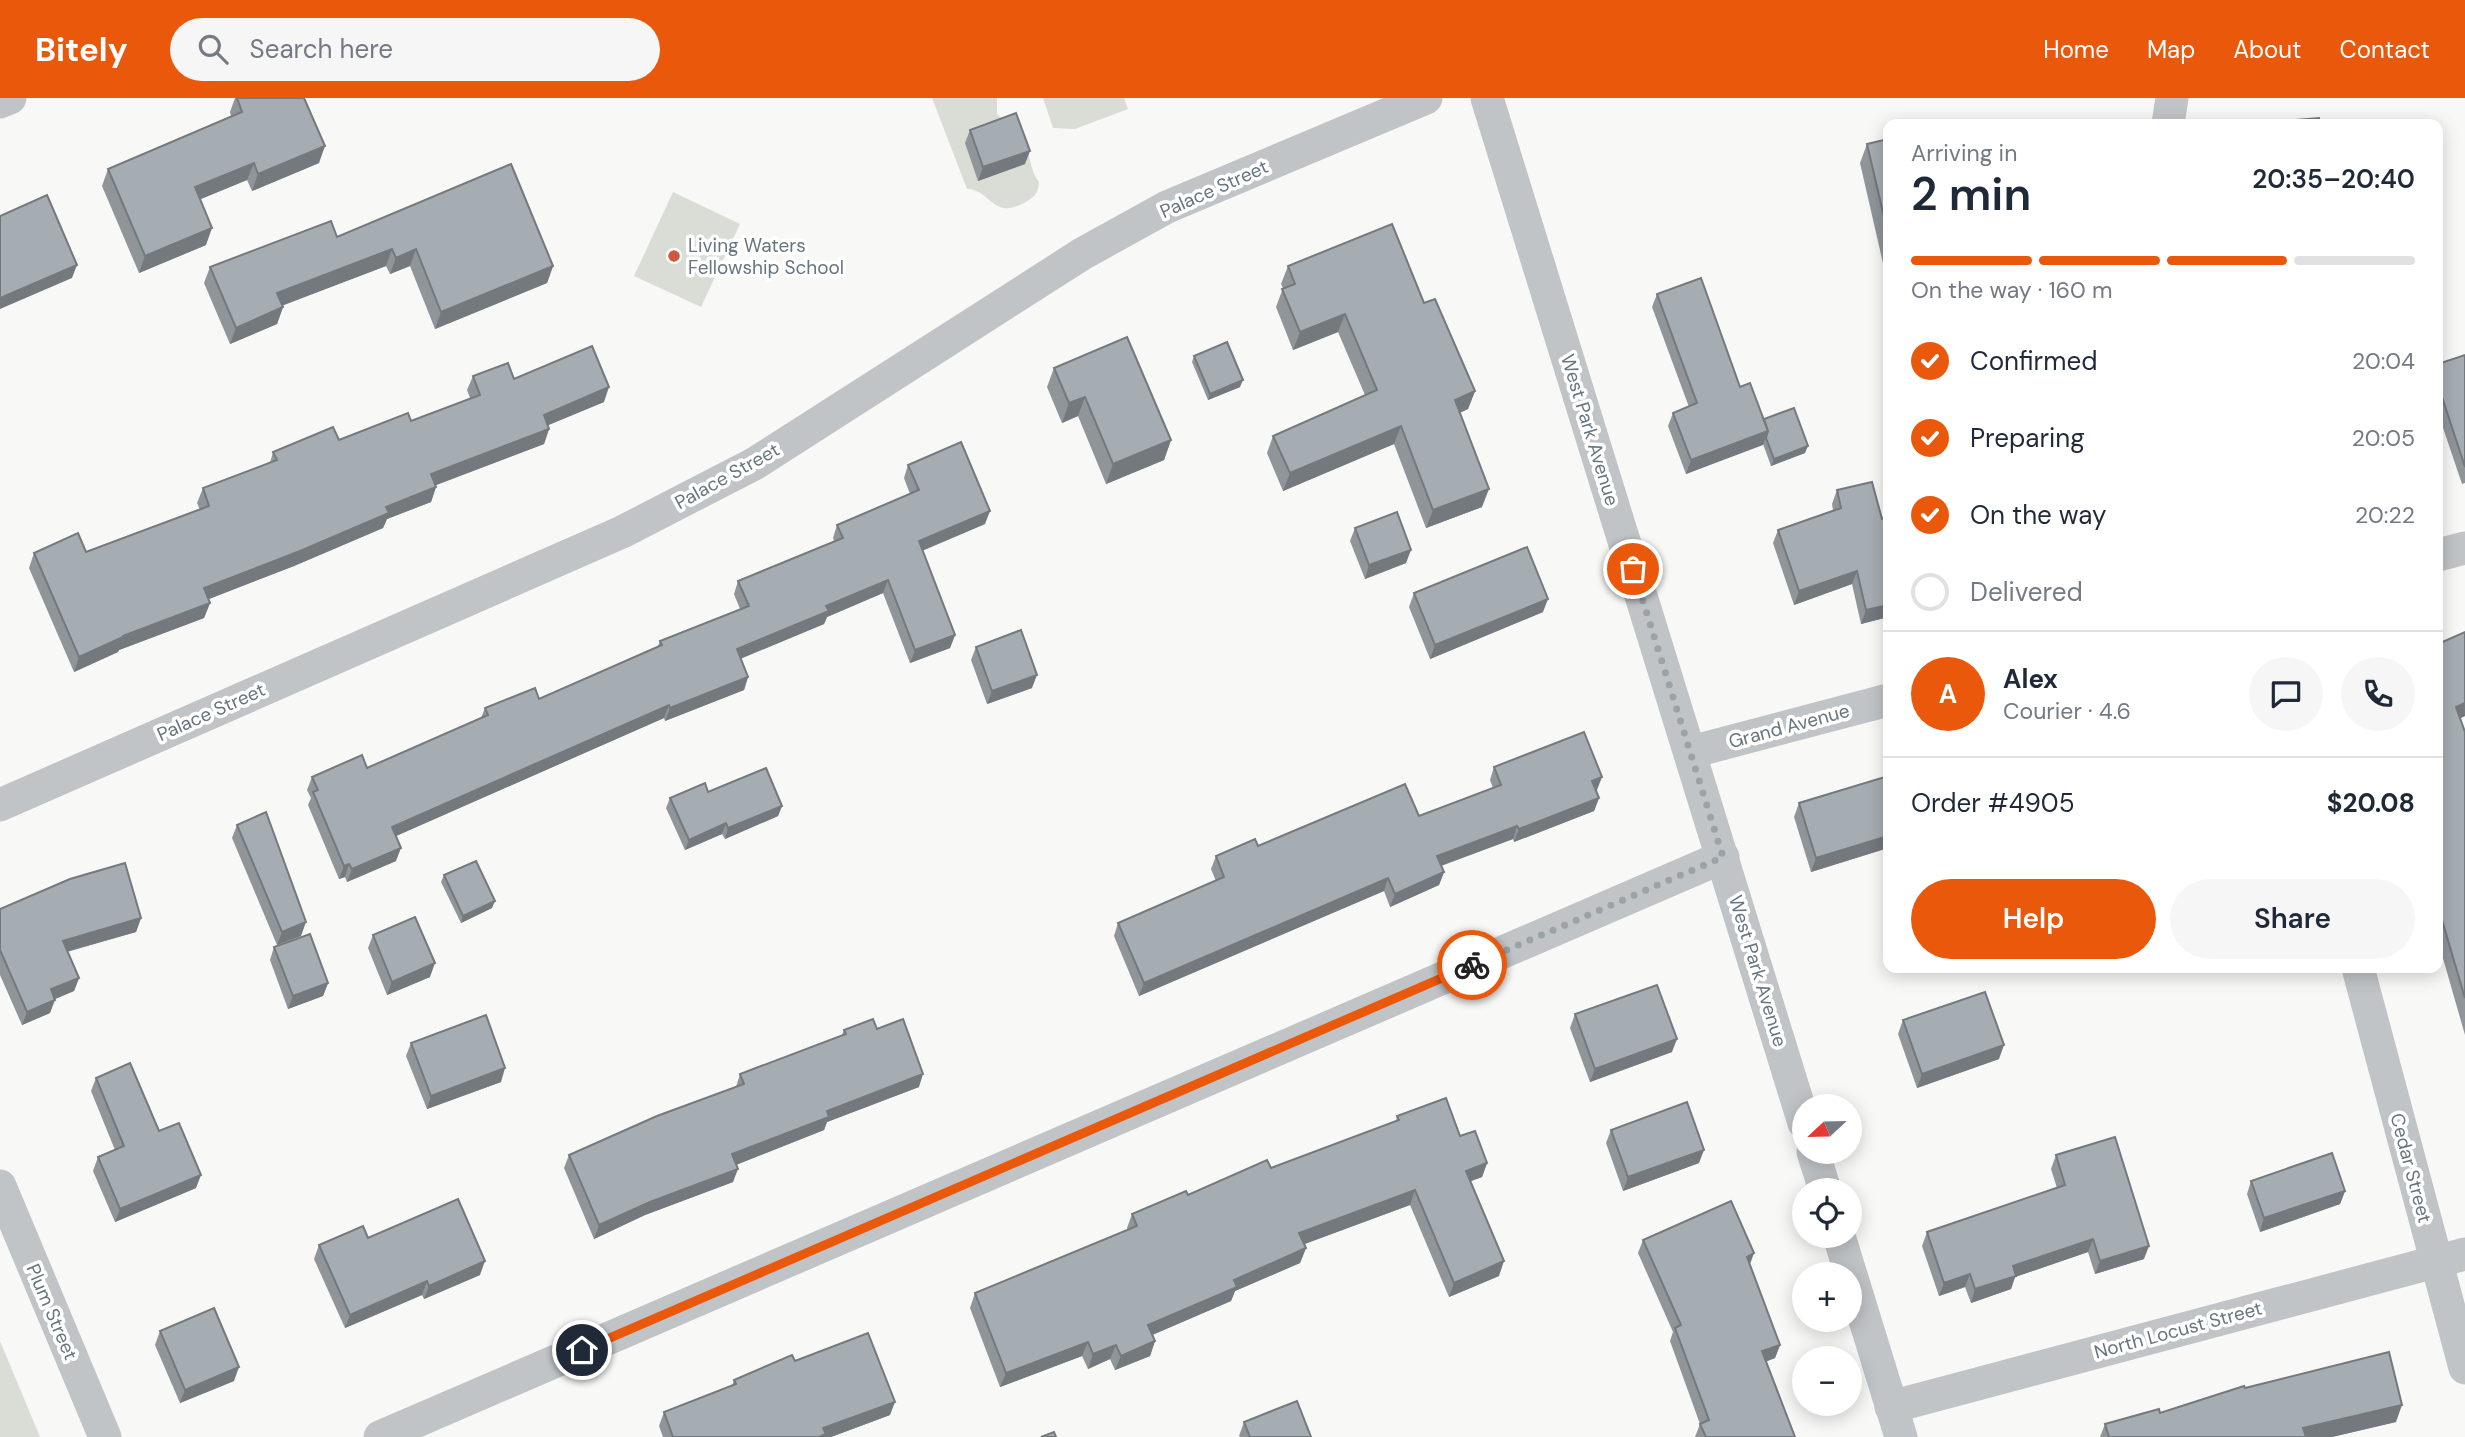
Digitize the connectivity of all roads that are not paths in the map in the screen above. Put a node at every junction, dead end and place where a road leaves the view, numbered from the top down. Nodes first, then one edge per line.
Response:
1 (10, 98) edge
2 (1426, 98) edge
3 (1487, 98) edge
4 (2172, 98) edge
5 (0, 102) edge
6 (2169, 119) edge
7 (2465, 548) edge
8 (2443, 554) edge
9 (1883, 701) edge
10 (1690, 751) junction
11 (0, 805) edge
12 (1723, 857) junction
13 (2360, 973) edge
14 (1795, 1094) edge
15 (0, 1186) edge
16 (1843, 1248) edge
17 (2451, 1258) edge
18 (2465, 1368) edge
19 (1896, 1422) edge
20 (104, 1437) edge
21 (380, 1437) edge

1 - 5 street
2 - 11 street, Palace Street
3 - 10 street, West Park Avenue
4 - 6 street
7 - 8 street
9 - 10 street, Grand Avenue
10 - 12 street, West Park Avenue
12 - 14 street, West Park Avenue
12 - 21 street
13 - 17 street, Cedar Street
15 - 20 street, Plum Street
16 - 19 street
17 - 18 street, Cedar Street
17 - 19 street, North Locust Street

